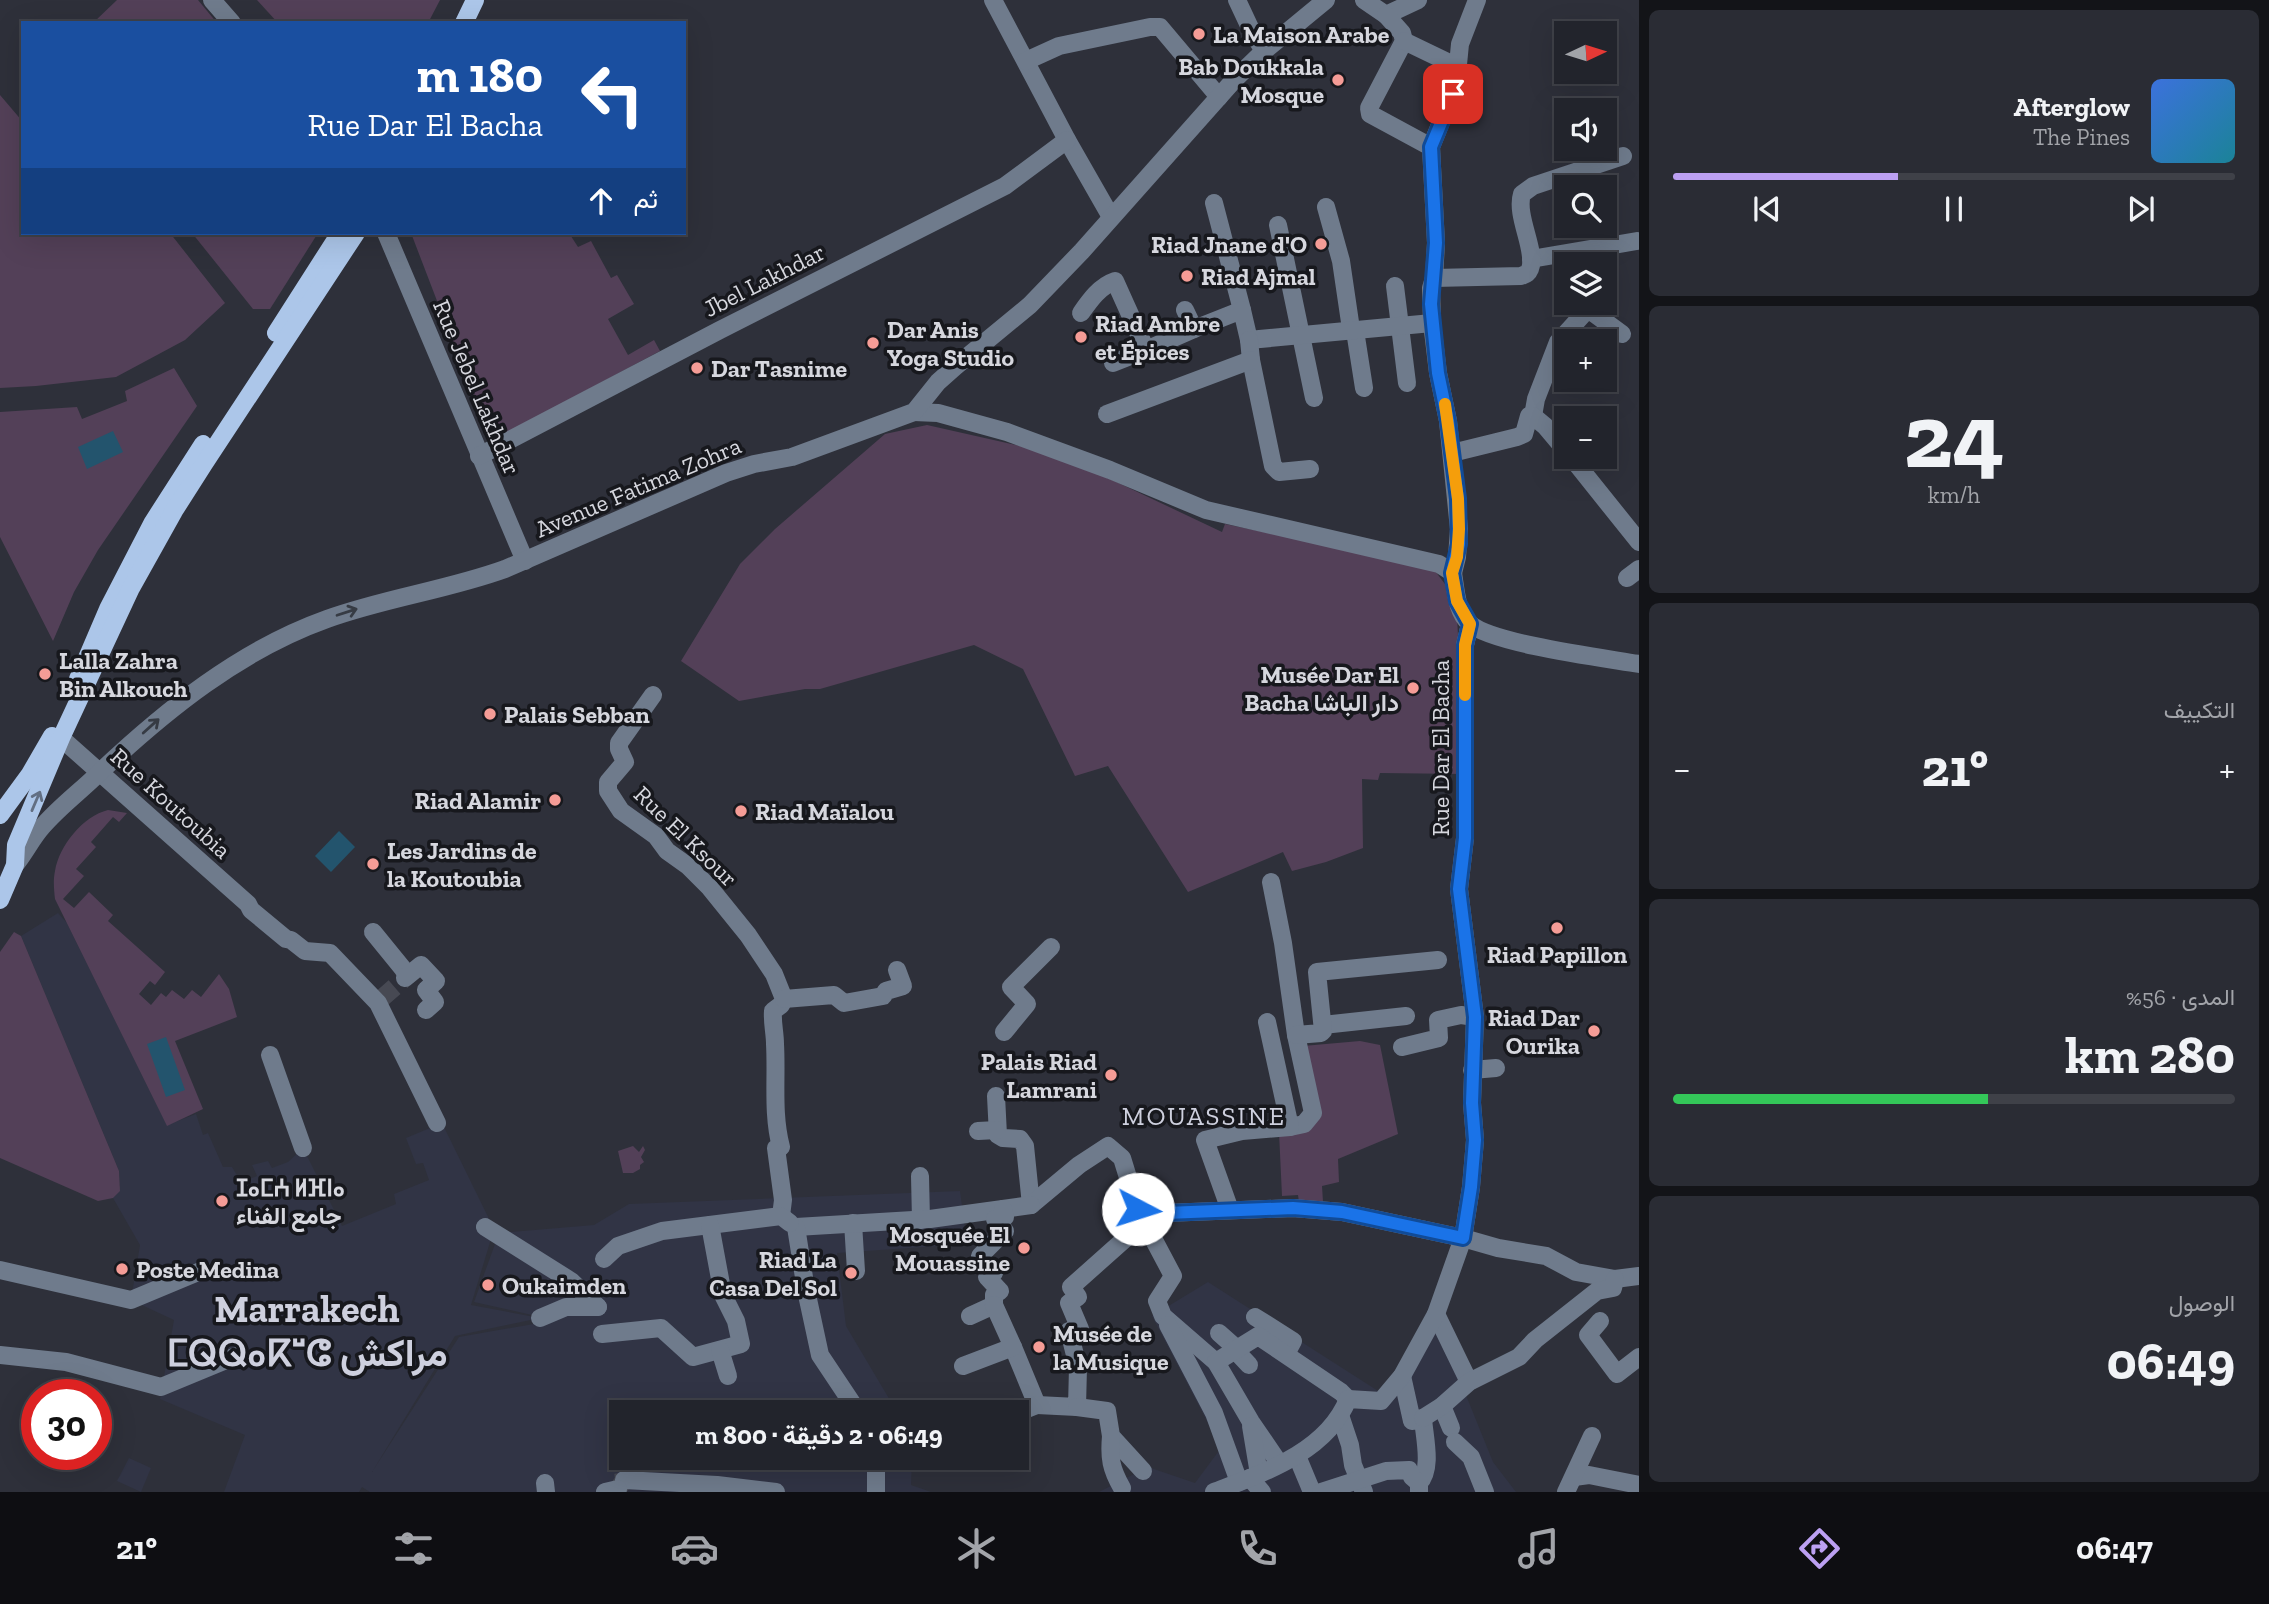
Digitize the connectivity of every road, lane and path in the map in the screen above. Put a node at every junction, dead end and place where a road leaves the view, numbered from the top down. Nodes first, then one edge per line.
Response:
1 (212, 0) edge
2 (464, 0) edge
3 (475, 0) edge
4 (993, 0) edge
5 (1237, 0) edge
6 (1326, 0) edge
7 (1364, 0) edge
8 (1418, 0) edge
9 (1477, 0) edge
10 (1385, 15) junction
11 (230, 21) edge
12 (454, 21) edge
13 (465, 21) edge
14 (1404, 41) junction
15 (1264, 51) junction
16 (1026, 61) junction
17 (1458, 67) junction
18 (1219, 97) junction
19 (1067, 140) junction
20 (1431, 147) junction
21 (1623, 156) dead end
22 (1214, 203) dead end
23 (1326, 207) dead end
24 (1111, 217) junction
25 (1278, 225) dead end
26 (339, 235) edge
27 (355, 235) edge
28 (387, 235) edge
29 (1637, 241) edge
30 (1531, 259) junction
31 (1434, 278) junction
32 (1395, 286) dead end
33 (1185, 310) dead end
34 (1242, 310) junction
35 (1081, 313) dead end
36 (1432, 323) junction
37 (1399, 326) junction
38 (1194, 329) junction
39 (1351, 329) junction
40 (1622, 334) dead end
41 (1300, 335) junction
42 (1250, 340) junction
43 (1146, 350) junction
44 (1251, 360) junction
45 (1112, 363) dead end
46 (1407, 383) dead end
47 (1364, 388) dead end
48 (1314, 398) dead end
49 (914, 412) junction
50 (1107, 414) dead end
51 (1533, 416) junction
52 (1554, 437) edge
53 (1452, 453) junction
54 (479, 456) junction
55 (1310, 469) dead end
56 (1581, 469) edge
57 (1639, 542) edge
58 (525, 561) junction
59 (1452, 573) junction
60 (1470, 624) junction
61 (1639, 664) edge
62 (653, 695) dead end
63 (61, 738) junction
64 (101, 772) junction
65 (0, 815) edge
66 (15, 865) junction
67 (1270, 882) dead end
68 (0, 900) edge
69 (373, 932) dead end
70 (1052, 947) dead end
71 (1438, 960) dead end
72 (897, 970) dead end
73 (784, 999) junction
74 (426, 1010) dead end
75 (1406, 1016) dead end
76 (1475, 1017) junction
77 (1266, 1023) dead end
78 (1323, 1025) junction
79 (1004, 1032) dead end
80 (1296, 1035) junction
81 (1402, 1047) dead end
82 (270, 1055) dead end
83 (1496, 1068) dead end
84 (1472, 1070) junction
85 (996, 1096) dead end
86 (437, 1123) dead end
87 (1290, 1127) junction
88 (997, 1130) junction
89 (978, 1131) dead end
90 (303, 1148) dead end
91 (920, 1176) dead end
92 (1031, 1205) junction
93 (1003, 1209) junction
94 (1230, 1210) junction
95 (781, 1216) junction
96 (1143, 1218) junction
97 (921, 1220) junction
98 (853, 1223) junction
99 (710, 1225) junction
100 (485, 1227) dead end
101 (796, 1227) junction
102 (1463, 1238) junction
103 (604, 1259) dead end
104 (0, 1270) edge
105 (203, 1270) dead end
106 (856, 1271) dead end
107 (1626, 1277) edge
108 (1639, 1294) edge
109 (994, 1306) junction
110 (1436, 1314) junction
111 (970, 1315) dead end
112 (1163, 1316) junction
113 (1255, 1317) dead end
114 (540, 1318) dead end
115 (1600, 1321) dead end
116 (1219, 1333) dead end
117 (602, 1334) dead end
118 (1013, 1347) junction
119 (720, 1350) junction
120 (1236, 1350) junction
121 (1286, 1354) junction
122 (0, 1356) edge
123 (236, 1356) dead end
124 (1639, 1357) edge
125 (1216, 1362) junction
126 (962, 1366) dead end
127 (1249, 1366) dead end
128 (727, 1376) dead end
129 (1402, 1376) junction
130 (1469, 1382) junction
131 (1348, 1399) junction
132 (850, 1400) edge
133 (1037, 1405) junction
134 (1077, 1406) junction
135 (1442, 1406) junction
136 (1029, 1408) edge
137 (1341, 1418) junction
138 (1423, 1418) junction
139 (1251, 1422) junction
140 (1111, 1436) junction
141 (1592, 1436) dead end
142 (1297, 1455) junction
143 (1279, 1464) junction
144 (876, 1470) edge
145 (1143, 1471) dead end
146 (1252, 1482) edge
147 (1570, 1484) edge
148 (1639, 1485) edge
149 (1362, 1486) edge
150 (1419, 1487) edge
151 (1122, 1488) dead end
152 (616, 1489) edge
153 (776, 1492) edge
154 (876, 1492) edge
155 (1214, 1492) edge
156 (1311, 1492) edge
157 (1321, 1492) edge
158 (1485, 1492) edge

1 - 11 street
2 - 12 main road
3 - 13 main road
4 - 16 street
5 - 15 street
6 - 15 street, Avenue Fatima Zohra
7 - 10 street
8 - 10 street
9 - 17 street
10 - 14 street
14 - 17 street
14 - 20 street
15 - 18 street, Avenue Fatima Zohra
16 - 18 street
16 - 19 street
17 - 20 street
18 - 24 street, Avenue Fatima Zohra
19 - 24 street
19 - 54 street, Jbel Lakhdar
20 - 31 street
21 - 30 street
22 - 34 street
23 - 39 street
24 - 49 street, Avenue Fatima Zohra
25 - 41 street
26 - 65 main road
27 - 63 main road
28 - 54 street, Rue Jebel Lakhdar
29 - 30 street
30 - 31 street
31 - 36 street
32 - 37 street
33 - 38 street
34 - 38 street
34 - 42 street
35 - 43 street
36 - 37 street
36 - 53 street
37 - 39 street
37 - 46 street
38 - 43 street
39 - 41 street
39 - 47 street
40 - 51 street
41 - 42 street
41 - 48 street
42 - 44 street
43 - 45 street
44 - 50 street
44 - 55 street
49 - 58 street, Avenue Fatima Zohra
49 - 59 street
51 - 52 street
51 - 53 street
53 - 59 street
54 - 58 street, Rue Jebel Lakhdar
56 - 57 street
64 -> 58 street, Avenue Fatima Zohra
59 - 60 street
60 - 61 street
60 - 76 street, Rue Dar El Bacha
62 - 73 street, Rue El Ksour
63 - 64 street, Rue Koutoubia
66 -> 63 main road
64 - 66 street, Avenue Fatima Zohra
64 - 86 street, Rue Koutoubia
66 - 68 main road
67 - 80 street
69 - 74 street
70 - 79 street
71 - 78 street
72 - 73 street
73 - 95 street
75 - 78 street
76 - 81 street
76 - 84 street, Rue Dar El Bacha
77 - 87 street
78 - 80 street
80 - 87 street
82 - 90 street
83 - 84 street
84 - 102 street, Rue Dar El Bacha
85 - 88 street
87 - 94 street
88 - 89 street
88 - 92 street
91 - 97 street
92 - 93 street
92 - 96 street
93 - 97 street
93 - 109 street
94 - 96 street
94 - 102 street
95 - 99 street
95 - 101 street
96 - 112 street
96 - 134 street
97 - 98 street
98 - 101 street
98 - 106 street
99 - 103 street
99 - 119 street
100 - 114 street
101 - 132 street
102 - 107 street
102 - 110 street, Rue Dar El Bacha
104 - 105 street
107 - 108 street
107 - 130 street
109 - 111 street
109 - 118 street
110 - 129 street, Rue Dar El Bacha
110 - 130 street
112 - 125 street
112 - 146 street
113 - 121 street
115 - 124 street
116 - 120 street
117 - 119 street
118 - 126 street
118 - 133 street
119 - 128 street
120 - 121 street
120 - 125 street
120 - 127 street
121 - 131 street
122 - 123 street
125 - 139 street
129 - 131 street, Rue Dar El Bacha
129 - 138 street
130 - 135 street
131 - 137 street
133 - 134 street
133 - 136 street
134 - 140 street
135 - 138 street
135 - 158 street
137 - 142 street
137 - 149 street
138 - 150 street
139 - 143 street
139 - 146 street
140 - 145 street
140 - 151 street
141 - 147 street
142 - 143 street
142 - 156 street
143 - 146 street
144 - 154 street
146 - 155 street
147 - 148 street
149 - 150 street
149 - 157 street
152 - 153 street

